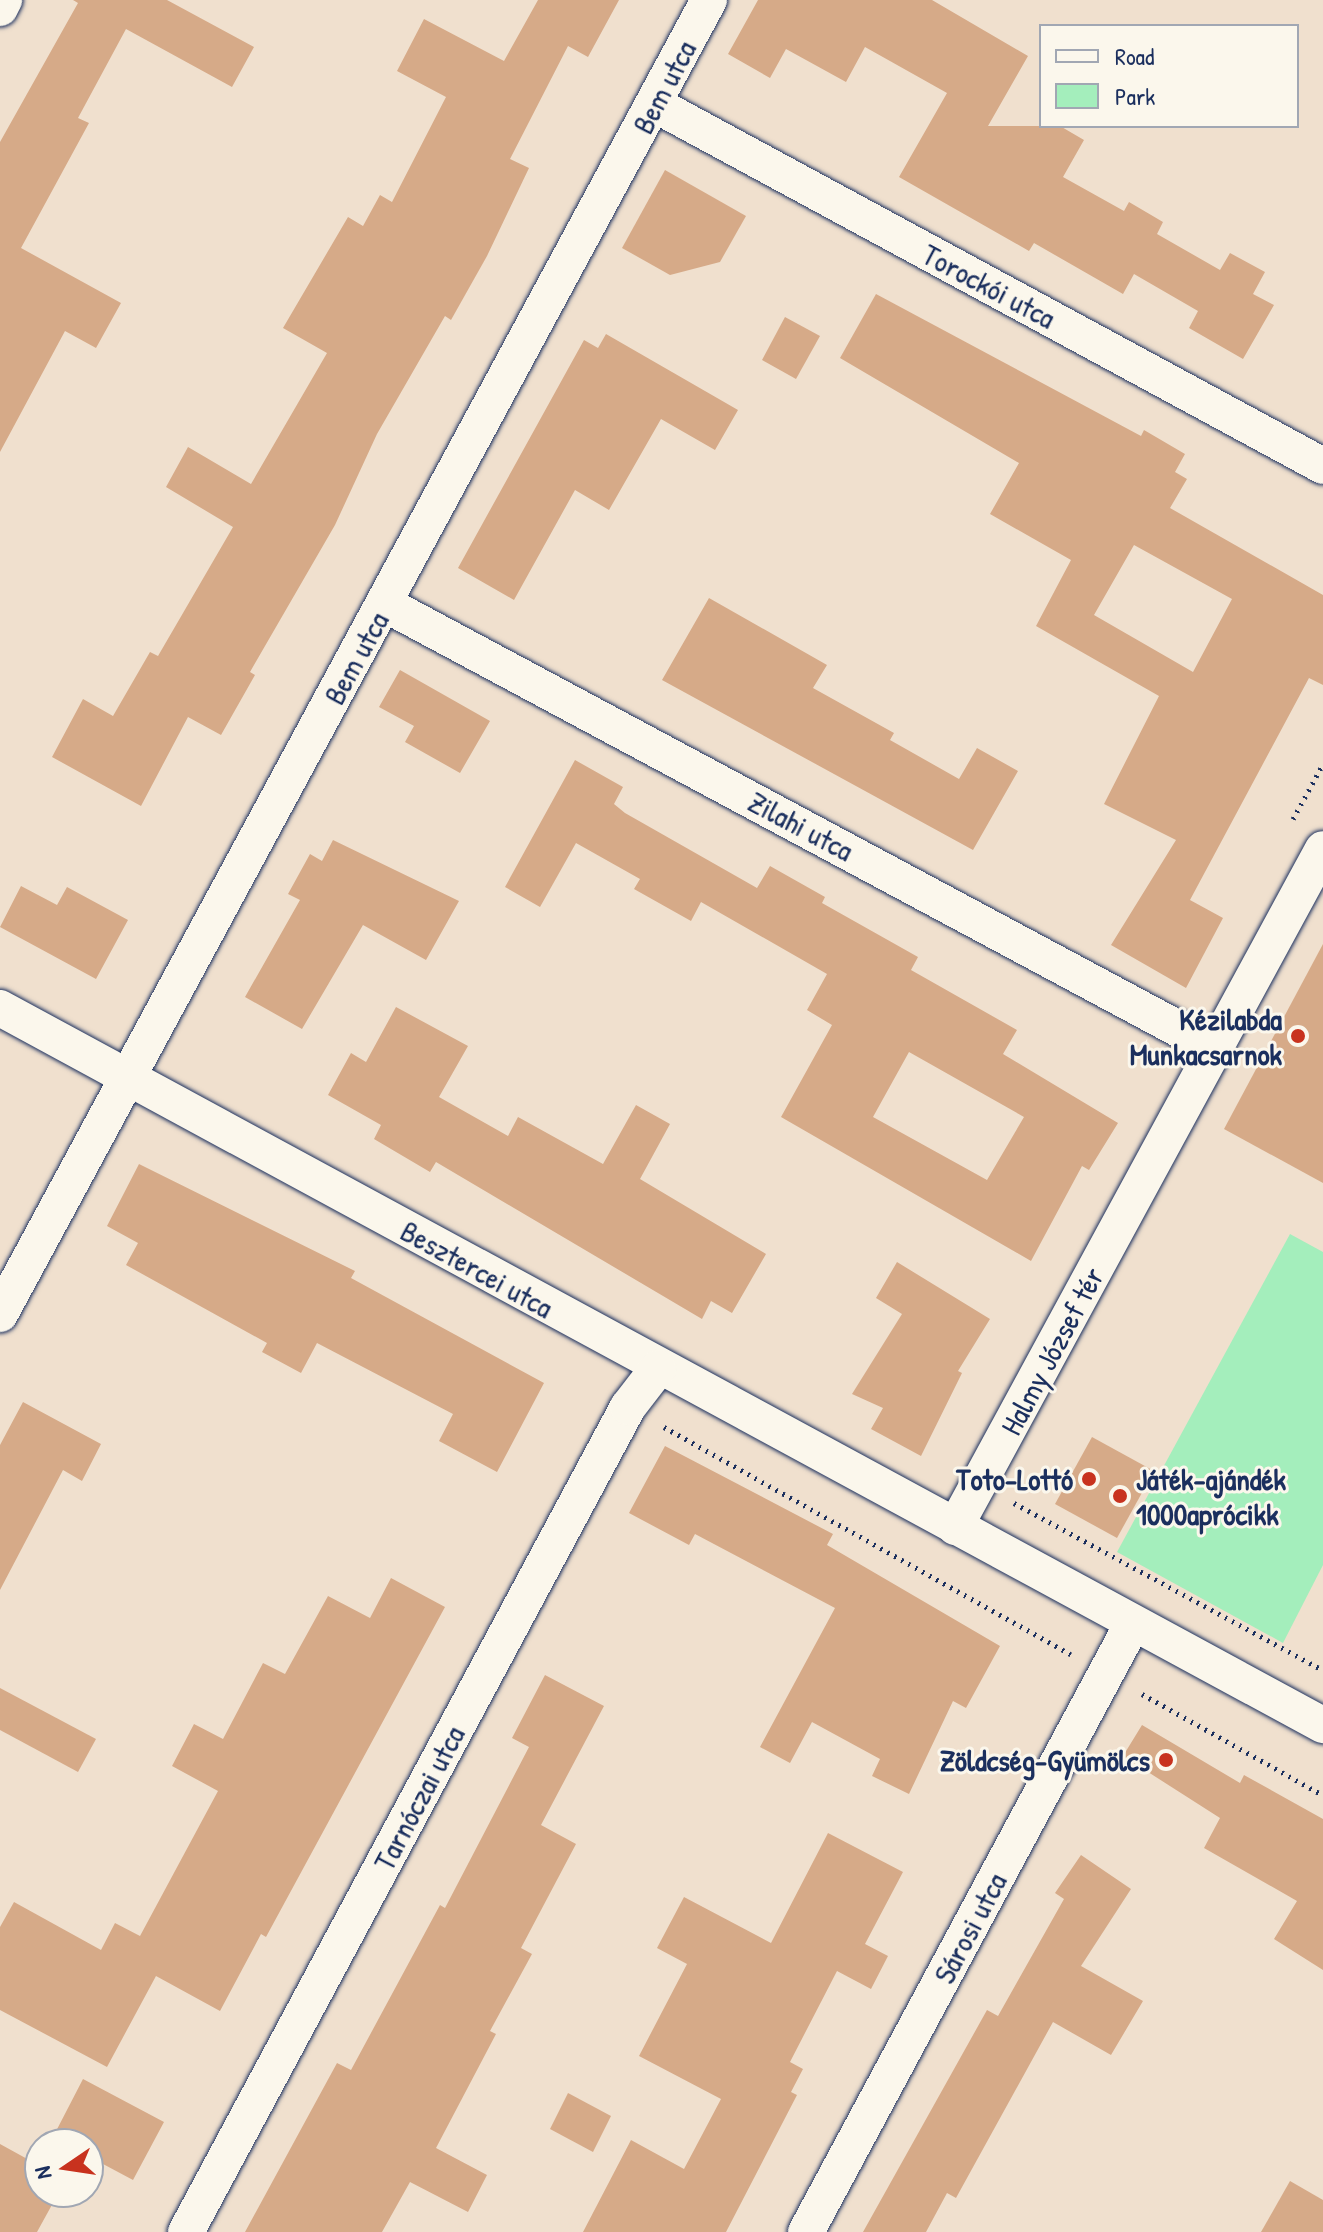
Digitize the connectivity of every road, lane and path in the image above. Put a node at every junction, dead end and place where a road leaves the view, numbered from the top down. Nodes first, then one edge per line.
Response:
1 (4, 0) edge
2 (709, 0) edge
3 (0, 8) edge
4 (656, 105) junction
5 (1323, 466) edge
6 (385, 604) junction
7 (1323, 849) edge
8 (0, 1008) edge
9 (1216, 1049) junction
10 (127, 1078) junction
11 (0, 1314) edge
12 (658, 1368) junction
13 (628, 1407) junction
14 (1015, 1504) dead end
15 (955, 1527) junction
16 (1133, 1623) junction
17 (1323, 1670) edge
18 (1106, 1674) junction
19 (1323, 1725) edge
20 (1323, 1795) edge
21 (186, 2232) edge
22 (806, 2232) edge

1 - 3 street
2 - 4 street, Bem utca
4 - 5 street, Torockói utca
4 - 6 street, Bem utca
6 - 9 street, Zilahi utca
6 - 10 street, Bem utca
7 - 9 street, Halmy József tér
8 - 10 street, Besztercei utca
9 - 15 street, Halmy József tér
10 - 11 street, Bem utca
10 - 12 street, Besztercei utca
12 - 13 street, Tarnóczai utca
12 - 15 street, Besztercei utca
13 - 18 path
13 - 21 street, Tarnóczai utca
14 - 17 path
15 - 16 street
16 - 18 street, Sárosi utca
16 - 19 street
18 - 20 path
18 - 22 street, Sárosi utca

